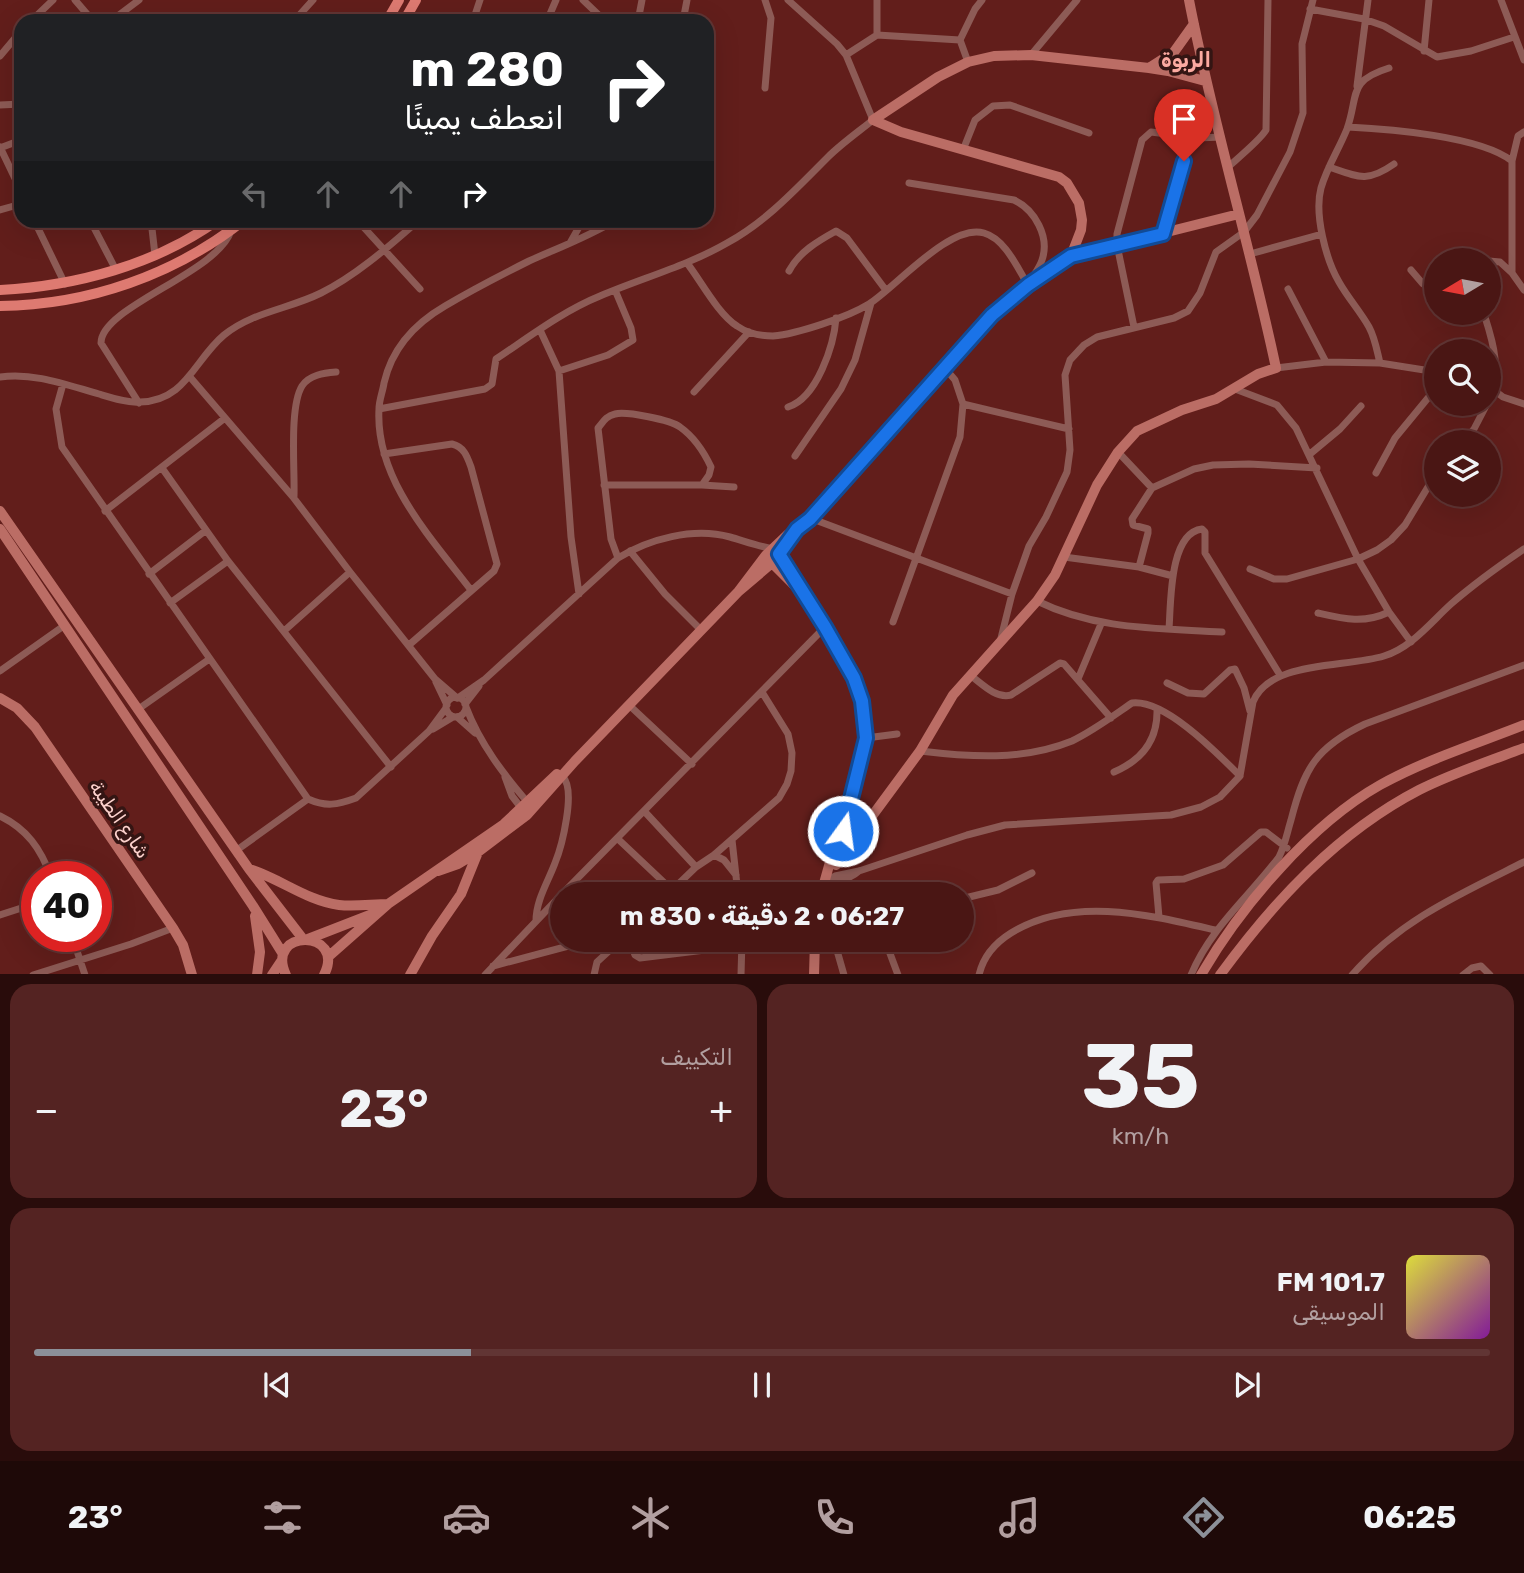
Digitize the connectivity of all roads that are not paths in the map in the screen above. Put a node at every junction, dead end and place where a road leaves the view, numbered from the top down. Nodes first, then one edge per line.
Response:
1 (53, 0) edge
2 (75, 0) edge
3 (139, 0) edge
4 (313, 0) edge
5 (583, 0) edge
6 (765, 0) edge
7 (788, 0) edge
8 (802, 0) edge
9 (877, 0) edge
10 (982, 0) edge
11 (1077, 0) edge
12 (1191, 0) edge
13 (1268, 0) edge
14 (1313, 0) edge
15 (1368, 0) edge
16 (1429, 0) edge
17 (1502, 0) edge
18 (1310, 9) junction
19 (803, 13) junction
20 (38, 14) edge
21 (87, 14) edge
22 (120, 14) edge
23 (300, 14) edge
24 (598, 14) edge
25 (1364, 19) junction
26 (1194, 24) junction
27 (877, 35) junction
28 (1514, 37) junction
29 (14, 39) edge
30 (960, 40) junction
31 (1424, 51) junction
32 (846, 55) junction
33 (1031, 55) junction
34 (0, 56) edge
35 (1524, 60) edge
36 (968, 62) junction
37 (1149, 68) junction
38 (1389, 68) dead end
39 (1205, 81) junction
40 (1357, 86) junction
41 (765, 88) dead end
42 (873, 120) junction
43 (1348, 127) junction
44 (1524, 132) edge
45 (1089, 133) dead end
46 (1190, 137) junction
47 (1221, 137) junction
48 (0, 148) edge
49 (963, 149) junction
50 (1512, 161) junction
51 (1394, 164) dead end
52 (1329, 166) junction
53 (1228, 167) junction
54 (14, 175) edge
55 (909, 183) dead end
56 (1239, 214) junction
57 (38, 228) edge
58 (94, 228) edge
59 (151, 228) edge
60 (204, 228) edge
61 (235, 228) edge
62 (365, 228) edge
63 (410, 228) edge
64 (578, 228) edge
65 (600, 228) edge
66 (232, 231) junction
67 (1244, 232) junction
68 (1163, 234) junction
69 (1322, 234) junction
70 (570, 243) junction
71 (1117, 245) junction
72 (385, 249) junction
73 (1250, 254) junction
74 (155, 255) junction
75 (1071, 256) junction
76 (687, 263) junction
77 (1502, 264) edge
78 (116, 270) junction
79 (1411, 270) dead end
80 (789, 271) dead end
81 (1512, 273) junction
82 (65, 284) junction
83 (1424, 284) edge
84 (1028, 285) junction
85 (421, 289) dead end
86 (885, 289) junction
87 (1288, 289) dead end
88 (0, 290) edge
89 (615, 290) junction
90 (1524, 290) edge
91 (871, 303) junction
92 (0, 306) edge
93 (836, 318) junction
94 (1134, 327) junction
95 (540, 330) junction
96 (749, 332) junction
97 (1326, 362) junction
98 (1380, 363) junction
99 (944, 367) junction
100 (1276, 368) junction
101 (1424, 370) edge
102 (559, 371) junction
103 (336, 372) dead end
104 (10, 376) junction
105 (0, 377) edge
106 (190, 377) junction
107 (0, 383) edge
108 (63, 384) junction
109 (1236, 389) junction
110 (694, 392) dead end
111 (1501, 396) edge
112 (139, 403) junction
113 (1424, 403) edge
114 (963, 404) junction
115 (1524, 404) edge
116 (1361, 406) dead end
117 (788, 407) dead end
118 (379, 409) junction
119 (225, 418) junction
120 (1069, 429) junction
121 (1118, 452) junction
122 (384, 454) junction
123 (1310, 454) junction
124 (795, 456) dead end
125 (162, 468) junction
126 (1317, 468) junction
127 (1376, 473) dead end
128 (604, 485) junction
129 (702, 485) junction
130 (734, 487) dead end
131 (1152, 488) junction
132 (1424, 494) edge
133 (293, 497) junction
134 (0, 511) edge
135 (105, 511) junction
136 (810, 519) junction
137 (205, 531) junction
138 (2, 537) edge
139 (1524, 549) edge
140 (630, 551) junction
141 (771, 554) junction
142 (1064, 557) junction
143 (618, 558) junction
144 (917, 558) junction
145 (1358, 559) junction
146 (228, 561) junction
147 (1139, 567) junction
148 (1250, 569) dead end
149 (350, 572) junction
150 (149, 574) junction
151 (1173, 576) junction
152 (471, 590) junction
153 (579, 594) junction
154 (1012, 594) junction
155 (1037, 601) junction
156 (170, 603) junction
157 (1389, 612) junction
158 (1318, 613) dead end
159 (893, 622) dead end
160 (1101, 624) junction
161 (65, 625) junction
162 (825, 627) junction
163 (1169, 629) junction
164 (701, 630) junction
165 (284, 631) junction
166 (1222, 632) dead end
167 (1000, 639) junction
168 (1411, 642) junction
169 (409, 645) junction
170 (208, 660) junction
171 (1524, 665) edge
172 (0, 671) edge
173 (1280, 674) junction
174 (970, 675) junction
175 (435, 679) junction
176 (1078, 679) junction
177 (484, 680) junction
178 (1167, 683) dead end
179 (762, 692) junction
180 (0, 698) edge
181 (457, 698) junction
182 (629, 705) junction
183 (446, 706) junction
184 (465, 706) junction
185 (1157, 709) junction
186 (137, 711) junction
187 (1250, 712) junction
188 (455, 717) junction
189 (1111, 718) junction
190 (1524, 725) edge
191 (429, 731) junction
192 (476, 734) junction
193 (897, 734) dead end
194 (866, 738) junction
195 (1524, 748) edge
196 (920, 751) junction
197 (575, 761) junction
198 (692, 764) junction
199 (391, 767) junction
200 (1114, 772) dead end
201 (1240, 775) junction
202 (564, 777) junction
203 (308, 799) junction
204 (1357, 799) junction
205 (527, 808) junction
206 (645, 812) junction
207 (0, 816) edge
208 (1370, 820) junction
209 (866, 825) junction
210 (842, 834) junction
211 (856, 838) junction
212 (618, 839) junction
213 (732, 840) junction
214 (1284, 846) junction
215 (237, 850) junction
216 (478, 852) junction
217 (714, 855) junction
218 (1295, 855) junction
219 (835, 860) junction
220 (45, 861) edge
221 (1524, 862) edge
222 (696, 867) junction
223 (248, 869) junction
224 (438, 870) junction
225 (1032, 873) dead end
226 (737, 875) junction
227 (574, 882) edge
228 (660, 882) edge
229 (680, 882) edge
230 (737, 882) edge
231 (826, 882) edge
232 (836, 882) edge
233 (974, 896) edge
234 (388, 904) junction
235 (253, 906) junction
236 (550, 906) edge
237 (21, 908) edge
238 (378, 912) junction
239 (0, 915) edge
240 (1159, 918) junction
241 (536, 921) junction
242 (173, 928) junction
243 (1215, 930) junction
244 (306, 939) junction
245 (550, 951) edge
246 (78, 952) edge
247 (608, 952) edge
248 (634, 952) edge
249 (689, 952) edge
250 (742, 952) edge
251 (815, 952) edge
252 (837, 952) edge
253 (889, 952) edge
254 (282, 957) junction
255 (80, 958) junction
256 (492, 967) junction
257 (328, 968) edge
258 (36, 974) edge
259 (85, 974) edge
260 (192, 974) edge
261 (257, 974) edge
262 (273, 974) edge
263 (286, 974) edge
264 (411, 974) edge
265 (486, 974) edge
266 (594, 974) edge
267 (741, 974) edge
268 (814, 974) edge
269 (844, 974) edge
270 (898, 974) edge
271 (979, 974) edge
272 (1192, 974) edge
273 (1202, 974) edge
274 (1221, 974) edge
275 (1354, 974) edge
276 (1464, 974) edge
277 (1489, 974) edge

1 - 20 street
2 - 21 street
3 - 22 street
4 - 23 street
5 - 24 street
6 - 41 street
7 - 19 street
8 - 19 street
9 - 27 street
10 - 30 street
11 - 33 street
12 - 26 street
13 - 53 street
14 - 18 street
15 - 25 street
16 - 31 street
17 - 28 street
18 - 25 street
18 - 67 street
19 - 32 street
25 - 31 street
25 - 40 street
26 - 37 street
26 - 39 street
27 - 30 street
27 - 32 street
28 - 31 street
28 - 35 street
29 - 34 street
30 - 36 street
32 - 42 street
33 - 36 street
33 - 37 street
36 - 42 street
37 - 39 street
38 - 40 street
39 - 47 street
40 - 43 street
42 - 49 street
42 - 76 street
43 - 50 street
43 - 52 street
44 - 50 street
45 - 49 street
46 - 47 street
46 - 68 street
46 - 71 street
47 - 53 street
48 - 54 street
49 - 75 street
50 - 81 street
51 - 52 street
52 - 69 street
53 - 56 street
55 - 84 street
56 - 67 street
56 - 68 street
57 - 82 street
58 - 78 street
59 - 74 street
60 - 74 main road
61 - 66 main road
62 - 72 street
63 - 72 street
64 - 70 street
65 - 70 street
66 - 92 main road
66 - 112 street
67 - 73 street
67 - 94 street
68 - 71 street
69 - 73 street
69 - 98 street
70 - 118 street
71 - 75 street
71 - 94 street
72 - 85 street
72 - 106 street
73 - 100 street
74 - 78 main road
75 - 84 street
76 - 89 street
76 - 96 street
77 - 81 street
78 - 82 main road
79 - 83 street
80 - 86 street
81 - 90 street
82 - 88 main road
84 - 86 street
84 - 99 street
86 - 91 street
87 - 97 street
89 - 95 street
89 - 102 street
91 - 93 street
91 - 124 street
93 - 96 street
93 - 117 street
94 - 120 street
95 - 102 street
95 - 118 street
96 - 110 street
97 - 98 street
97 - 100 street
98 - 101 street
99 - 114 street
99 - 136 street
100 - 109 street
102 - 153 street
103 - 133 street
104 - 105 street
104 - 107 street
104 - 108 street
106 - 112 street
106 - 119 street
108 - 112 street
108 - 135 street
109 - 121 street
109 - 123 street
111 - 115 street
113 - 127 street
114 - 120 street
114 - 144 street
116 - 123 street
118 - 122 street
119 - 125 street
119 - 133 street
120 - 154 street
121 - 131 street
121 - 142 street
122 - 152 street
122 - 152 street
123 - 126 street
125 - 135 street
125 - 137 street
126 - 131 street
126 - 145 street
128 - 129 street
128 - 129 street
128 - 143 street
129 - 130 street
131 - 147 street
132 - 145 street
133 - 149 street
134 - 186 street
135 - 150 street
136 - 141 street
136 - 144 street
137 - 146 street
137 - 150 street
138 - 161 street
139 - 168 street
140 - 141 street
140 - 143 street
140 - 164 street
141 - 162 street
141 - 164 street
142 - 147 street
142 - 155 street
143 - 153 street
144 - 154 street
144 - 159 street
145 - 148 street
145 - 157 street
146 - 156 street
146 - 165 street
147 - 151 street
149 - 165 street
149 - 169 street
150 - 156 street
151 - 163 street
151 - 173 street
152 - 169 street
153 - 177 street
154 - 167 street
155 - 160 street
155 - 167 street
156 - 170 street
157 - 158 street
157 - 168 street
160 - 163 street
160 - 176 street
161 - 172 street
161 - 235 street
162 - 179 street
162 - 194 street
163 - 166 street
164 - 182 street
165 - 199 street
167 - 174 street
168 - 173 street
169 - 175 street
170 - 186 street
170 - 203 street
171 - 214 street
173 - 187 street
174 - 176 street
174 - 196 street
175 - 181 street
175 - 183 street
176 - 189 street
177 - 181 street
177 - 184 street
178 - 187 street
179 - 198 street
179 - 213 street
180 - 242 street, شارع الطيبة
181 - 183 street
181 - 184 street
182 - 197 street
182 - 198 street
183 - 188 street
183 - 191 street
184 - 188 street
184 - 192 street
185 - 189 street
185 - 200 street
185 - 201 street
186 - 215 street
187 - 201 street
188 - 191 street
188 - 192 street
189 - 196 street
190 - 204 street
191 - 199 street
192 - 205 street
193 - 194 street
194 - 210 street
195 - 208 street
196 - 209 street
197 - 202 street
197 - 205 street
198 - 206 street
199 - 203 street
201 - 232 street
202 - 205 street
202 - 241 street
203 - 215 street
204 - 208 street
204 - 218 street
205 - 216 street
205 - 224 street
206 - 212 street
206 - 222 street
207 - 220 street
208 - 274 street
209 - 210 street
209 - 211 street
210 - 211 street
210 - 219 street
211 - 219 street
212 - 227 street
212 - 228 street
213 - 217 street
213 - 226 street
214 - 218 street
214 - 240 street
214 - 243 street
215 - 223 street
216 - 224 street
216 - 264 street
217 - 222 street
217 - 226 street
218 - 273 street
219 - 231 street
221 - 275 street
222 - 229 street
223 - 234 street
223 - 244 street
224 - 234 street
225 - 233 street
226 - 230 street
234 - 238 street
235 - 254 street
235 - 261 street
236 - 241 street
237 - 239 street
238 - 244 street
238 - 257 street
240 - 243 street
240 - 271 street
241 - 256 street
242 - 255 street
242 - 260 street, شارع الطيبة
243 - 272 street
244 - 254 street
244 - 257 street
245 - 256 street
246 - 255 street
247 - 266 street
248 - 249 street
250 - 267 street
251 - 268 street
252 - 269 street
253 - 270 street
254 - 262 street
254 - 263 street
255 - 258 street
255 - 259 street
256 - 265 street
276 - 277 street

